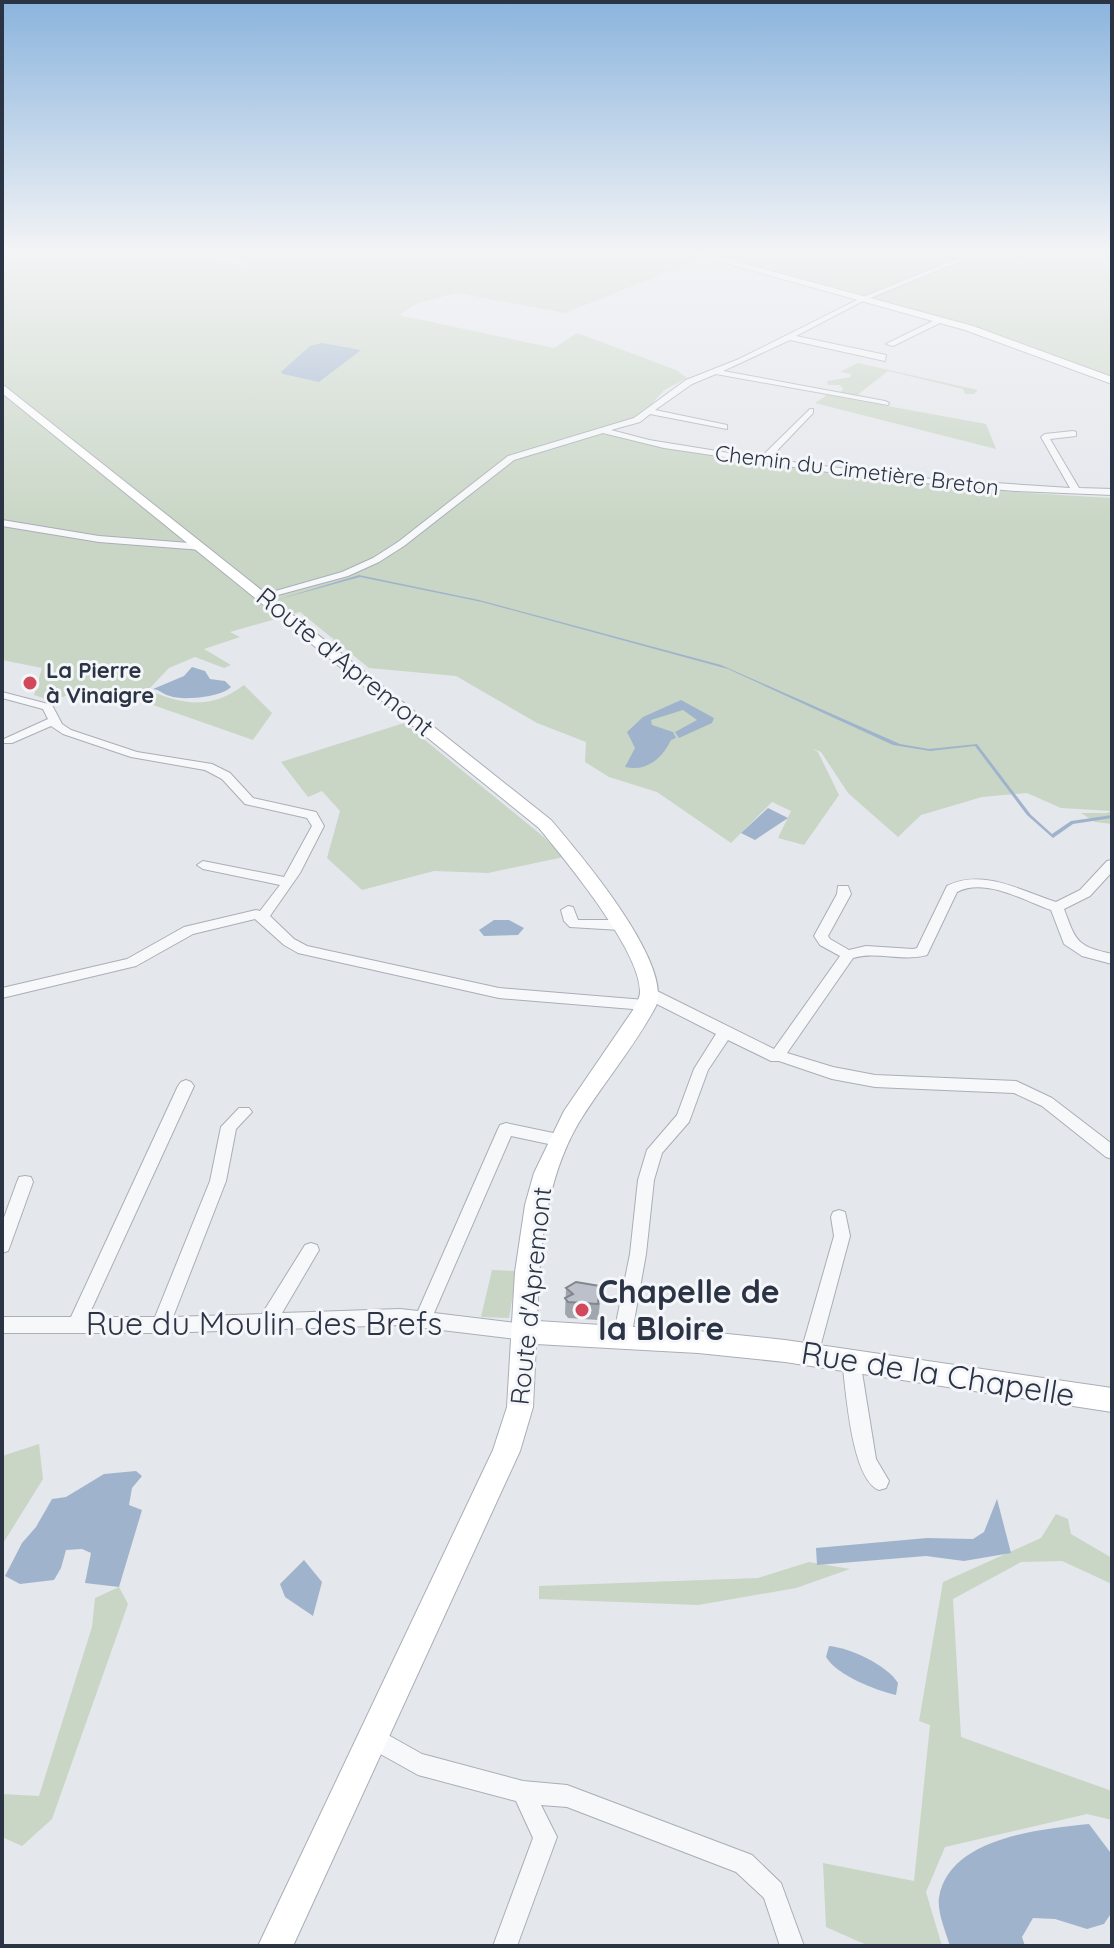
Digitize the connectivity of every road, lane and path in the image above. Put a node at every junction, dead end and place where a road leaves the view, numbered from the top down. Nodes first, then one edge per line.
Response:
1 (778, 342) edge
2 (811, 342) edge
3 (895, 342) edge
4 (1003, 342) edge
5 (890, 344) dead end
6 (882, 359) dead end
7 (715, 372) junction
8 (1112, 381) edge
9 (2, 387) edge
10 (885, 403) dead end
11 (810, 411) dead end
12 (651, 412) junction
13 (724, 427) dead end
14 (603, 430) junction
15 (1073, 434) dead end
16 (762, 461) junction
17 (1077, 492) junction
18 (1112, 492) edge
19 (2, 523) edge
20 (202, 547) junction
21 (263, 596) junction
22 (2, 695) edge
23 (54, 720) junction
24 (8, 741) dead end
25 (1112, 864) edge
26 (203, 865) dead end
27 (287, 882) junction
28 (843, 889) dead end
29 (1057, 907) junction
30 (568, 910) dead end
31 (263, 916) junction
32 (620, 925) junction
33 (848, 955) junction
34 (1112, 959) edge
35 (2, 993) edge
36 (648, 1000) junction
37 (725, 1032) junction
38 (776, 1057) junction
39 (186, 1086) dead end
40 (244, 1112) dead end
41 (558, 1140) junction
42 (1112, 1153) edge
43 (25, 1182) dead end
44 (839, 1217) dead end
45 (2, 1246) edge
46 (311, 1250) dead end
47 (423, 1319) junction
48 (268, 1320) junction
49 (2, 1325) edge
50 (76, 1325) junction
51 (161, 1325) junction
52 (525, 1332) junction
53 (622, 1338) junction
54 (809, 1355) junction
55 (851, 1360) junction
56 (1112, 1400) edge
57 (879, 1481) dead end
58 (374, 1738) junction
59 (523, 1792) junction
60 (275, 1946) edge
61 (505, 1946) edge
62 (792, 1946) edge

1 - 7 street
2 - 6 street
3 - 5 street
4 - 8 street
7 - 10 street
7 - 12 street
9 - 20 street, Route d'Apremont
11 - 16 street
12 - 13 street
12 - 14 street
14 - 16 street, Chemin du Cimetière Breton
14 - 21 street
15 - 17 street
16 - 17 street, Chemin du Cimetière Breton
17 - 18 street, Chemin du Cimetière Breton
19 - 20 street
20 - 21 street, Route d'Apremont
21 - 32 street, Route d'Apremont
22 - 23 street
23 - 24 street
23 - 27 street
25 - 29 street
26 - 27 street
27 - 31 street
28 - 33 street
29 - 33 street
29 - 34 street
30 - 32 street
31 - 35 street
31 - 36 street
32 - 36 street, Route d'Apremont
33 - 38 street
36 - 37 street
36 - 41 street, Route d'Apremont
37 - 38 street
37 - 53 street
38 - 42 street
39 - 50 street
40 - 51 street
41 - 47 street
41 - 52 street, Route d'Apremont
43 - 45 street
44 - 54 street
46 - 48 street
47 - 48 street, Rue du Moulin des Brefs
47 - 52 street, Rue du Moulin des Brefs
48 - 51 street, Rue du Moulin des Brefs
49 - 50 street, Rue du Moulin des Brefs
50 - 51 street, Rue du Moulin des Brefs
52 - 53 street, Rue de la Chapelle
52 - 58 street, Route d'Apremont
53 - 54 street, Rue de la Chapelle
54 - 55 street, Rue de la Chapelle
55 - 56 street, Rue de la Chapelle
55 - 57 street
58 - 59 street
58 - 60 street, Route d'Apremont
59 - 61 street
59 - 62 street

